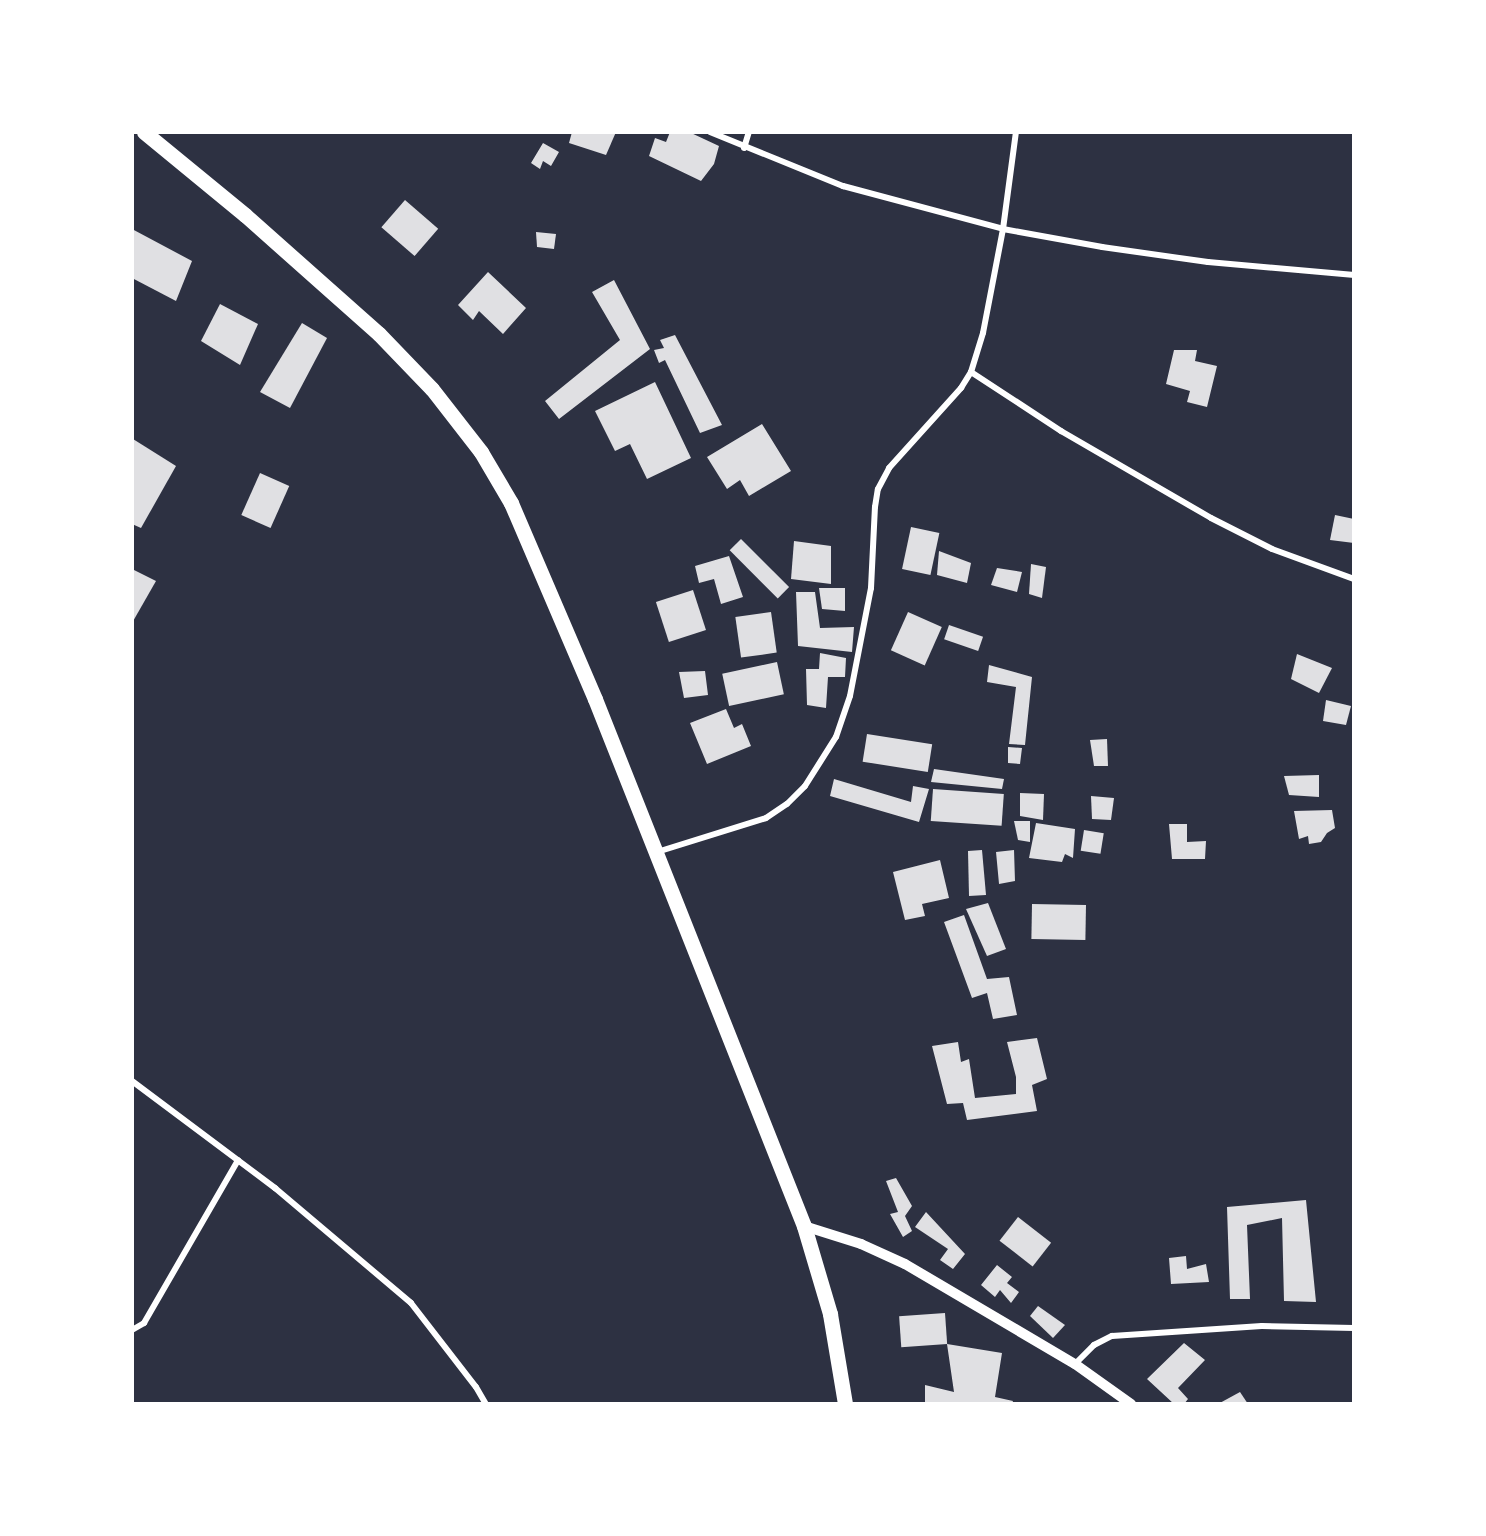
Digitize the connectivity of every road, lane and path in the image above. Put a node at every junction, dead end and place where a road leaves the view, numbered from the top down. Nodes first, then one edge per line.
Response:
1 (144, 132) edge
2 (710, 132) edge
3 (749, 132) edge
4 (1016, 132) edge
5 (744, 148) junction
6 (1003, 229) junction
7 (1354, 275) edge
8 (971, 372) junction
9 (1354, 579) edge
10 (657, 852) junction
11 (132, 1081) edge
12 (238, 1160) junction
13 (804, 1226) junction
14 (1354, 1328) edge
15 (132, 1330) edge
16 (1075, 1364) junction
17 (486, 1404) edge
18 (845, 1404) edge
19 (1131, 1404) edge

1 - 10 main road
2 - 5 street
3 - 5 street
4 - 6 street
5 - 6 street
6 - 7 street
6 - 8 street
8 - 9 street
8 - 10 street
10 - 13 main road
11 - 12 street
12 - 15 street
12 - 17 street
13 - 16 street
13 - 18 main road
14 - 16 street
16 - 19 street

